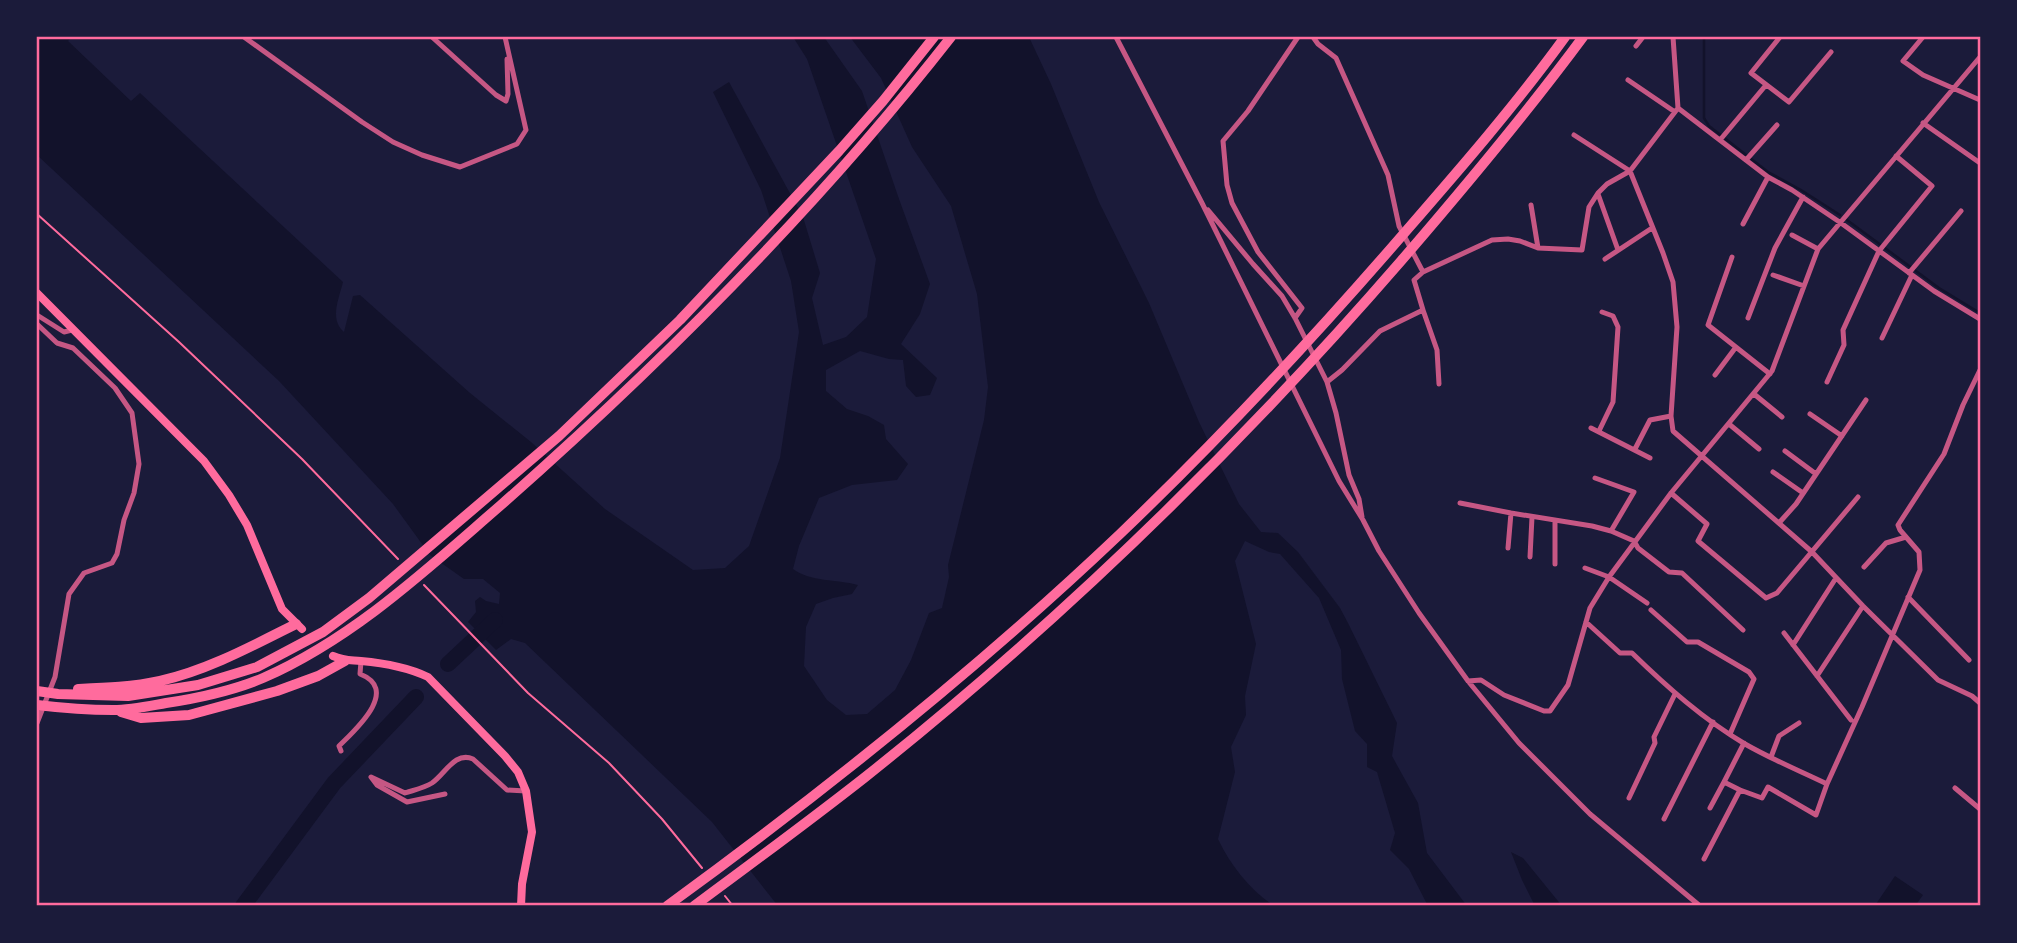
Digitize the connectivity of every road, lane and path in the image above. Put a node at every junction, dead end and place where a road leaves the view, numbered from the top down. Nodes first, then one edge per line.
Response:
1 (244, 37) edge
2 (432, 37) edge
3 (505, 37) edge
4 (934, 37) edge
5 (951, 37) edge
6 (1116, 37) edge
7 (1298, 37) edge
8 (1313, 37) edge
9 (1565, 37) edge
10 (1583, 37) edge
11 (1643, 37) edge
12 (1674, 37) edge
13 (1780, 37) edge
14 (1923, 37) edge
15 (506, 46) junction
16 (1636, 46) dead end
17 (1831, 52) dead end
18 (1980, 57) edge
19 (1628, 80) dead end
20 (1766, 85) junction
21 (1954, 87) junction
22 (1980, 100) edge
23 (1676, 110) junction
24 (1923, 123) junction
25 (1777, 125) dead end
26 (1574, 135) dead end
27 (1722, 138) junction
28 (1896, 156) junction
29 (1748, 158) junction
30 (1980, 163) edge
31 (1630, 171) junction
32 (1768, 177) junction
33 (1598, 193) junction
34 (1803, 197) junction
35 (1202, 203) junction
36 (1531, 205) dead end
37 (1961, 211) dead end
38 (37, 214) edge
39 (1841, 223) junction
40 (1743, 224) dead end
41 (1652, 228) junction
42 (1792, 235) dead end
43 (1538, 248) junction
44 (1881, 248) junction
45 (1818, 249) junction
46 (1618, 250) junction
47 (1732, 257) dead end
48 (1605, 259) dead end
49 (1912, 271) junction
50 (1423, 272) junction
51 (1773, 275) dead end
52 (1804, 286) junction
53 (37, 293) edge
54 (1423, 310) junction
55 (1602, 313) dead end
56 (37, 315) edge
57 (1295, 318) junction
58 (1748, 318) dead end
59 (1980, 319) edge
60 (37, 324) edge
61 (72, 330) junction
62 (1882, 338) dead end
63 (1736, 347) junction
64 (1980, 370) edge
65 (1770, 374) junction
66 (1715, 375) dead end
67 (1327, 382) junction
68 (1827, 382) dead end
69 (1439, 384) dead end
70 (1754, 394) junction
71 (1866, 400) dead end
72 (1810, 414) dead end
73 (1671, 416) junction
74 (1782, 417) dead end
75 (1729, 424) junction
76 (1591, 428) dead end
77 (1599, 431) junction
78 (1842, 436) junction
79 (1634, 449) junction
80 (1759, 449) dead end
81 (1785, 451) dead end
82 (1702, 457) junction
83 (1650, 458) dead end
84 (1773, 472) dead end
85 (1816, 474) junction
86 (1595, 478) dead end
87 (1671, 493) junction
88 (1803, 493) junction
89 (1858, 497) dead end
90 (1460, 503) dead end
91 (1511, 513) junction
92 (1532, 517) junction
93 (1363, 520) junction
94 (1555, 521) junction
95 (1779, 523) junction
96 (1611, 531) junction
97 (1906, 537) junction
98 (1634, 541) junction
99 (1508, 548) dead end
100 (1812, 552) junction
101 (1530, 557) dead end
102 (1555, 564) dead end
103 (405, 565) dead end
104 (1864, 567) dead end
105 (1585, 568) dead end
106 (1609, 577) junction
107 (1836, 578) junction
108 (423, 585) dead end
109 (1908, 597) junction
110 (1647, 603) dead end
111 (1863, 606) junction
112 (1651, 610) dead end
113 (1586, 622) junction
114 (299, 626) joint
115 (1743, 631) dead end
116 (1784, 633) dead end
117 (1892, 635) junction
118 (1793, 645) junction
119 (333, 656) dead end
120 (1969, 660) dead end
121 (345, 661) junction
122 (361, 661) junction
123 (1817, 676) junction
124 (1468, 681) junction
125 (38, 691) edge
126 (104, 692) junction
127 (1675, 694) junction
128 (1980, 703) edge
129 (37, 705) edge
130 (138, 713) junction
131 (1851, 720) dead end
132 (1713, 722) junction
133 (37, 723) edge
134 (1799, 723) dead end
135 (1730, 734) junction
136 (1744, 743) junction
137 (341, 751) dead end
138 (1771, 757) junction
139 (1724, 782) junction
140 (1827, 784) junction
141 (1955, 788) dead end
142 (1740, 790) junction
143 (526, 791) junction
144 (445, 794) dead end
145 (1629, 798) dead end
146 (1710, 808) dead end
147 (1980, 809) edge
148 (1664, 819) dead end
149 (1704, 859) dead end
150 (701, 867) dead end
151 (725, 896) dead end
152 (521, 906) edge
153 (667, 906) edge
154 (694, 906) edge
155 (733, 906) edge
156 (1700, 906) edge

1 - 15 street
2 - 15 street
3 - 15 street
4 - 126 highway
5 - 130 highway
6 - 35 street
7 - 57 street
8 - 50 street
9 - 153 highway
10 - 154 highway
11 - 16 street
12 - 23 street
13 - 20 street
14 - 21 street
17 - 20 street
18 - 21 street
19 - 23 street
20 - 27 street
21 - 22 street
21 - 24 street
23 - 27 street
23 - 31 street
24 - 28 street
24 - 30 street
25 - 29 street
26 - 31 street
27 - 29 street
28 - 39 street
28 - 44 street
29 - 32 street
31 - 33 street
31 - 41 street
32 - 34 street
32 - 40 street
33 - 43 street
33 - 46 street
34 - 39 street
34 - 58 street
35 - 57 street
35 - 93 street
36 - 43 street
37 - 49 street
38 - 103 path
39 - 44 street
39 - 45 street
41 - 46 street
41 - 73 street
42 - 45 street
43 - 50 street
44 - 49 street
44 - 68 street
45 - 52 street
46 - 48 street
47 - 63 street
49 - 59 street
49 - 62 street
50 - 54 street
51 - 52 street
52 - 65 street
53 - 61 main road
54 - 67 street
54 - 69 street
55 - 77 street
56 - 61 street
57 - 67 street
60 - 133 street
61 - 114 main road
63 - 65 street
63 - 66 street
64 - 97 street
65 - 70 street
67 - 93 street
70 - 74 street
70 - 75 street
71 - 78 street
72 - 78 street
73 - 79 street
73 - 82 street
75 - 80 street
75 - 82 street
76 - 77 street
77 - 79 street
78 - 85 street
79 - 83 street
81 - 85 street
82 - 87 street
82 - 95 street
84 - 88 street
85 - 88 street
86 - 96 street
87 - 98 street
87 - 100 street
88 - 95 street
89 - 100 street
90 - 91 street
91 - 92 street
91 - 99 street
92 - 94 street
92 - 101 street
93 - 124 street
94 - 96 street
94 - 102 street
95 - 100 street
96 - 98 street
97 - 104 street
97 - 109 street
98 - 106 street
98 - 115 street
100 - 107 street
105 - 106 street
106 - 110 street
106 - 113 street
107 - 111 street
107 - 118 street
108 - 150 path
109 - 117 street
109 - 120 street
111 - 117 street
111 - 123 street
112 - 135 street
113 - 124 street
113 - 127 street
114 - 126 highway
116 - 118 street
117 - 128 street
117 - 140 street
118 - 123 street
119 - 121 main road
121 - 122 main road
121 - 130 highway
122 - 137 street
122 - 143 main road
123 - 131 street
124 - 156 street
125 - 126 highway
127 - 132 street
127 - 145 street
129 - 130 highway
132 - 135 street
132 - 148 street
134 - 138 street
135 - 136 street
136 - 138 street
136 - 139 street
138 - 140 street
139 - 142 street
139 - 146 street
140 - 142 street
141 - 147 street
142 - 149 street
143 - 144 street
143 - 152 main road
151 - 155 path

